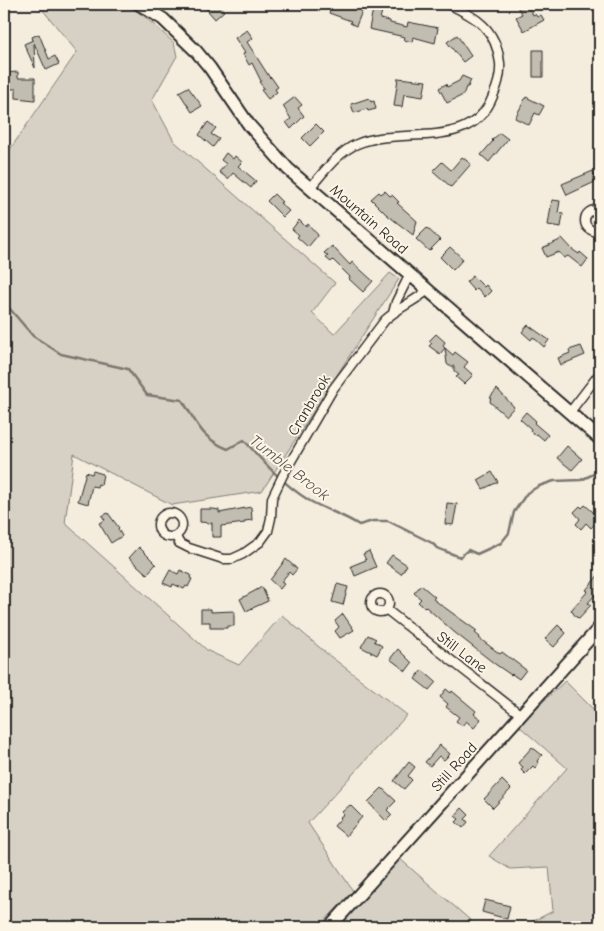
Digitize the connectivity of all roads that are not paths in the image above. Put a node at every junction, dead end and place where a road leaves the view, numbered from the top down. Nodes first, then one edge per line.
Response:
1 (139, 4) edge
2 (448, 4) edge
3 (310, 188) junction
4 (600, 210) edge
5 (600, 231) edge
6 (410, 274) junction
7 (428, 290) junction
8 (393, 313) junction
9 (600, 373) edge
10 (570, 412) junction
11 (600, 439) edge
12 (176, 536) dead end
13 (387, 610) dead end
14 (600, 627) edge
15 (521, 714) junction
16 (330, 927) edge

1 - 3 main road, Mountain Road
2 - 3 street
3 - 6 main road, Mountain Road
4 - 5 street
6 - 7 main road, Mountain Road
6 - 8 street, Cranbrook
7 - 8 street, Cranbrook
7 - 10 main road, Mountain Road
8 - 12 street, Cranbrook
9 - 10 street
10 - 11 main road, Mountain Road
13 - 15 street, Still Lane
14 - 15 main road, Still Road
15 - 16 main road, Still Road

